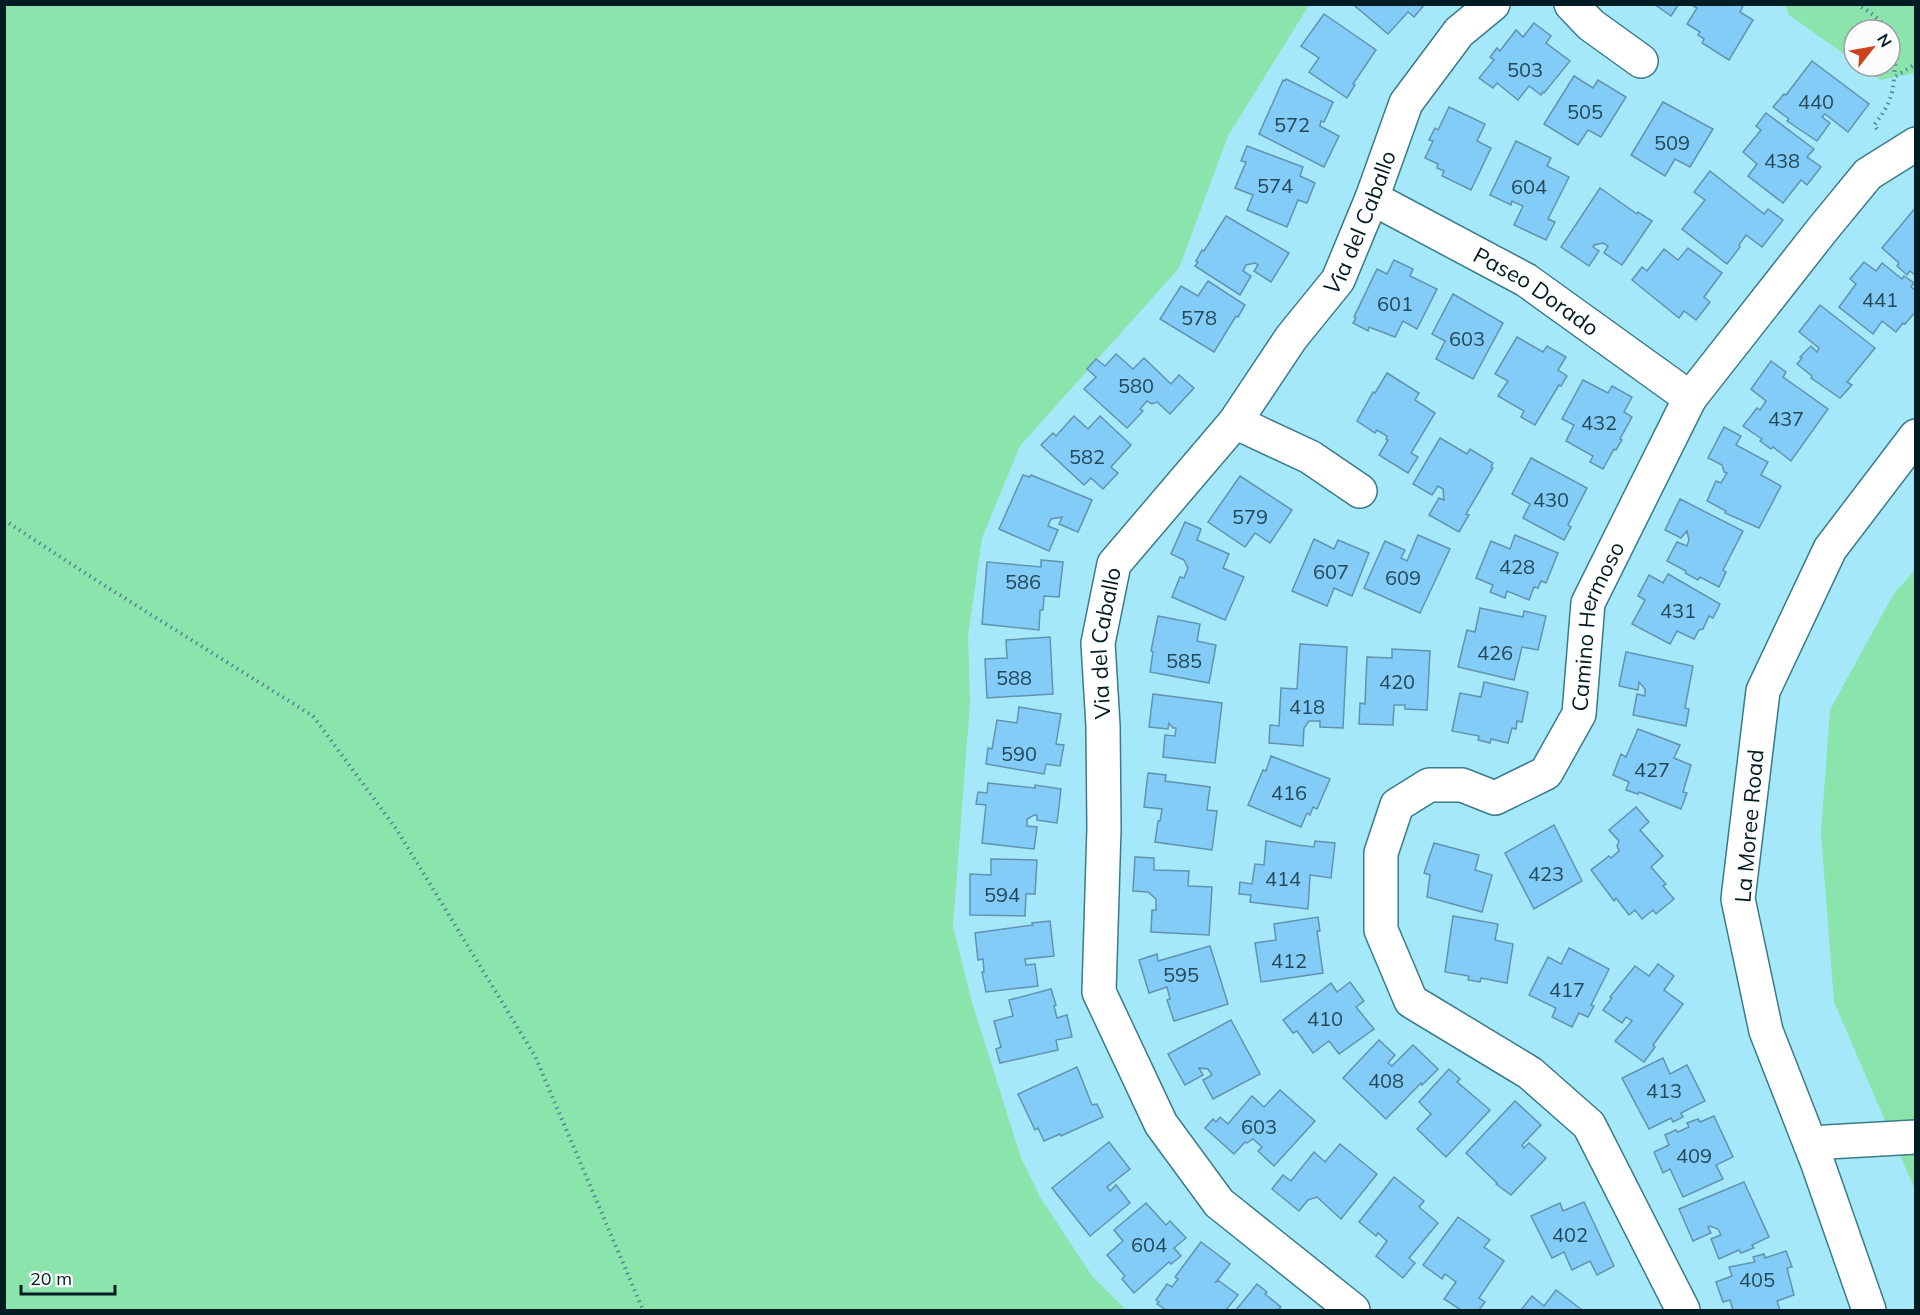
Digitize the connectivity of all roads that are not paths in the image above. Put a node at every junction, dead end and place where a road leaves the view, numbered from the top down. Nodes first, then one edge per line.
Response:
1 (1493, 4) edge
2 (1571, 4) edge
3 (1641, 61) dead end
4 (1905, 150) edge
5 (1372, 198) junction
6 (1690, 398) junction
7 (1235, 422) junction
8 (1916, 436) edge
9 (1360, 491) dead end
10 (1916, 1137) edge
11 (1810, 1143) junction
12 (1353, 1311) edge
13 (1683, 1311) edge
14 (1869, 1311) edge

1 - 5 street, Via del Caballo
2 - 3 street
4 - 6 street, Camino Hermoso
5 - 6 street, Paseo Dorado
5 - 7 street, Via del Caballo
6 - 13 street, Camino Hermoso
7 - 9 street
7 - 12 street, Via del Caballo
8 - 11 street, La Moree Road
10 - 11 street
11 - 14 street, La Moree Road

